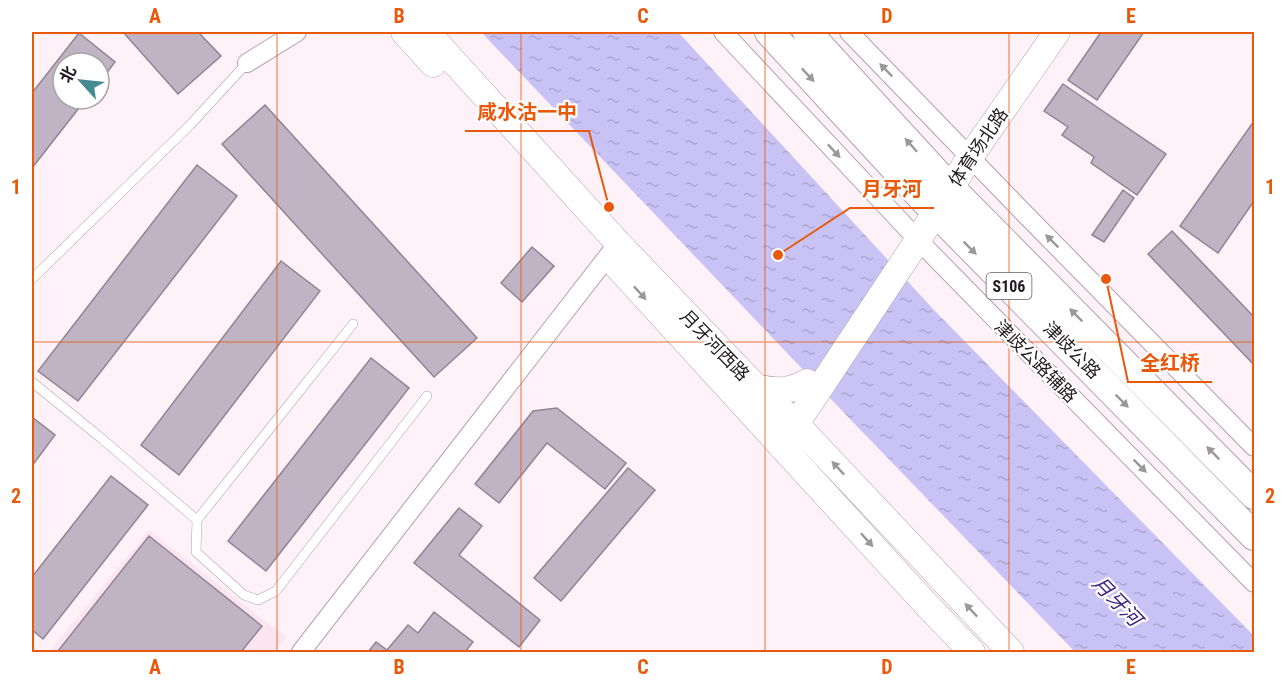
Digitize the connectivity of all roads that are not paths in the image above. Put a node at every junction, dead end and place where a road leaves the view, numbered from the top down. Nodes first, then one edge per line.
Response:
1 (297, 32) edge
2 (404, 32) edge
3 (427, 32) edge
4 (723, 32) edge
5 (769, 32) edge
6 (807, 32) edge
7 (849, 32) edge
8 (1040, 32) edge
9 (1057, 32) edge
10 (247, 63) joint
11 (965, 152) junction
12 (945, 183) junction
13 (930, 207) junction
14 (913, 235) junction
15 (613, 250) junction
16 (32, 279) edge
17 (352, 324) dead end
18 (32, 382) edge
19 (812, 388) junction
20 (749, 395) junction
21 (427, 396) dead end
22 (783, 429) junction
23 (1254, 447) edge
24 (1254, 495) edge
25 (197, 520) junction
26 (1254, 536) edge
27 (1254, 583) edge
28 (301, 652) edge
29 (972, 652) edge
30 (1011, 652) edge

1 - 10 street
2 - 15 street, 月牙河西路
3 - 15 street, 月牙河西路
4 -> 14 street, 津歧公路辅路
5 -> 13 main road, 津歧公路 / S106
12 -> 6 main road, 津歧公路 / S106
11 -> 7 street
8 - 11 street, 体育场北路
9 - 11 street, 体育场北路
10 - 16 lane
11 - 12 street, 体育场北路
23 -> 11 street
12 - 13 street, 体育场北路
24 -> 12 main road, 津歧公路 / S106
13 - 14 street, 体育场北路
13 -> 26 main road, 津歧公路 / S106
14 - 19 street, 体育场北路
14 -> 27 street, 津歧公路辅路
15 - 20 street, 月牙河西路
15 - 28 street
17 - 25 lane
18 - 25 lane
19 - 20 street
19 - 22 street, 体育场北路
20 - 22 street, 月牙河西路
21 - 25 lane
22 -> 29 street, 月牙河西路
30 -> 22 street, 月牙河西路

